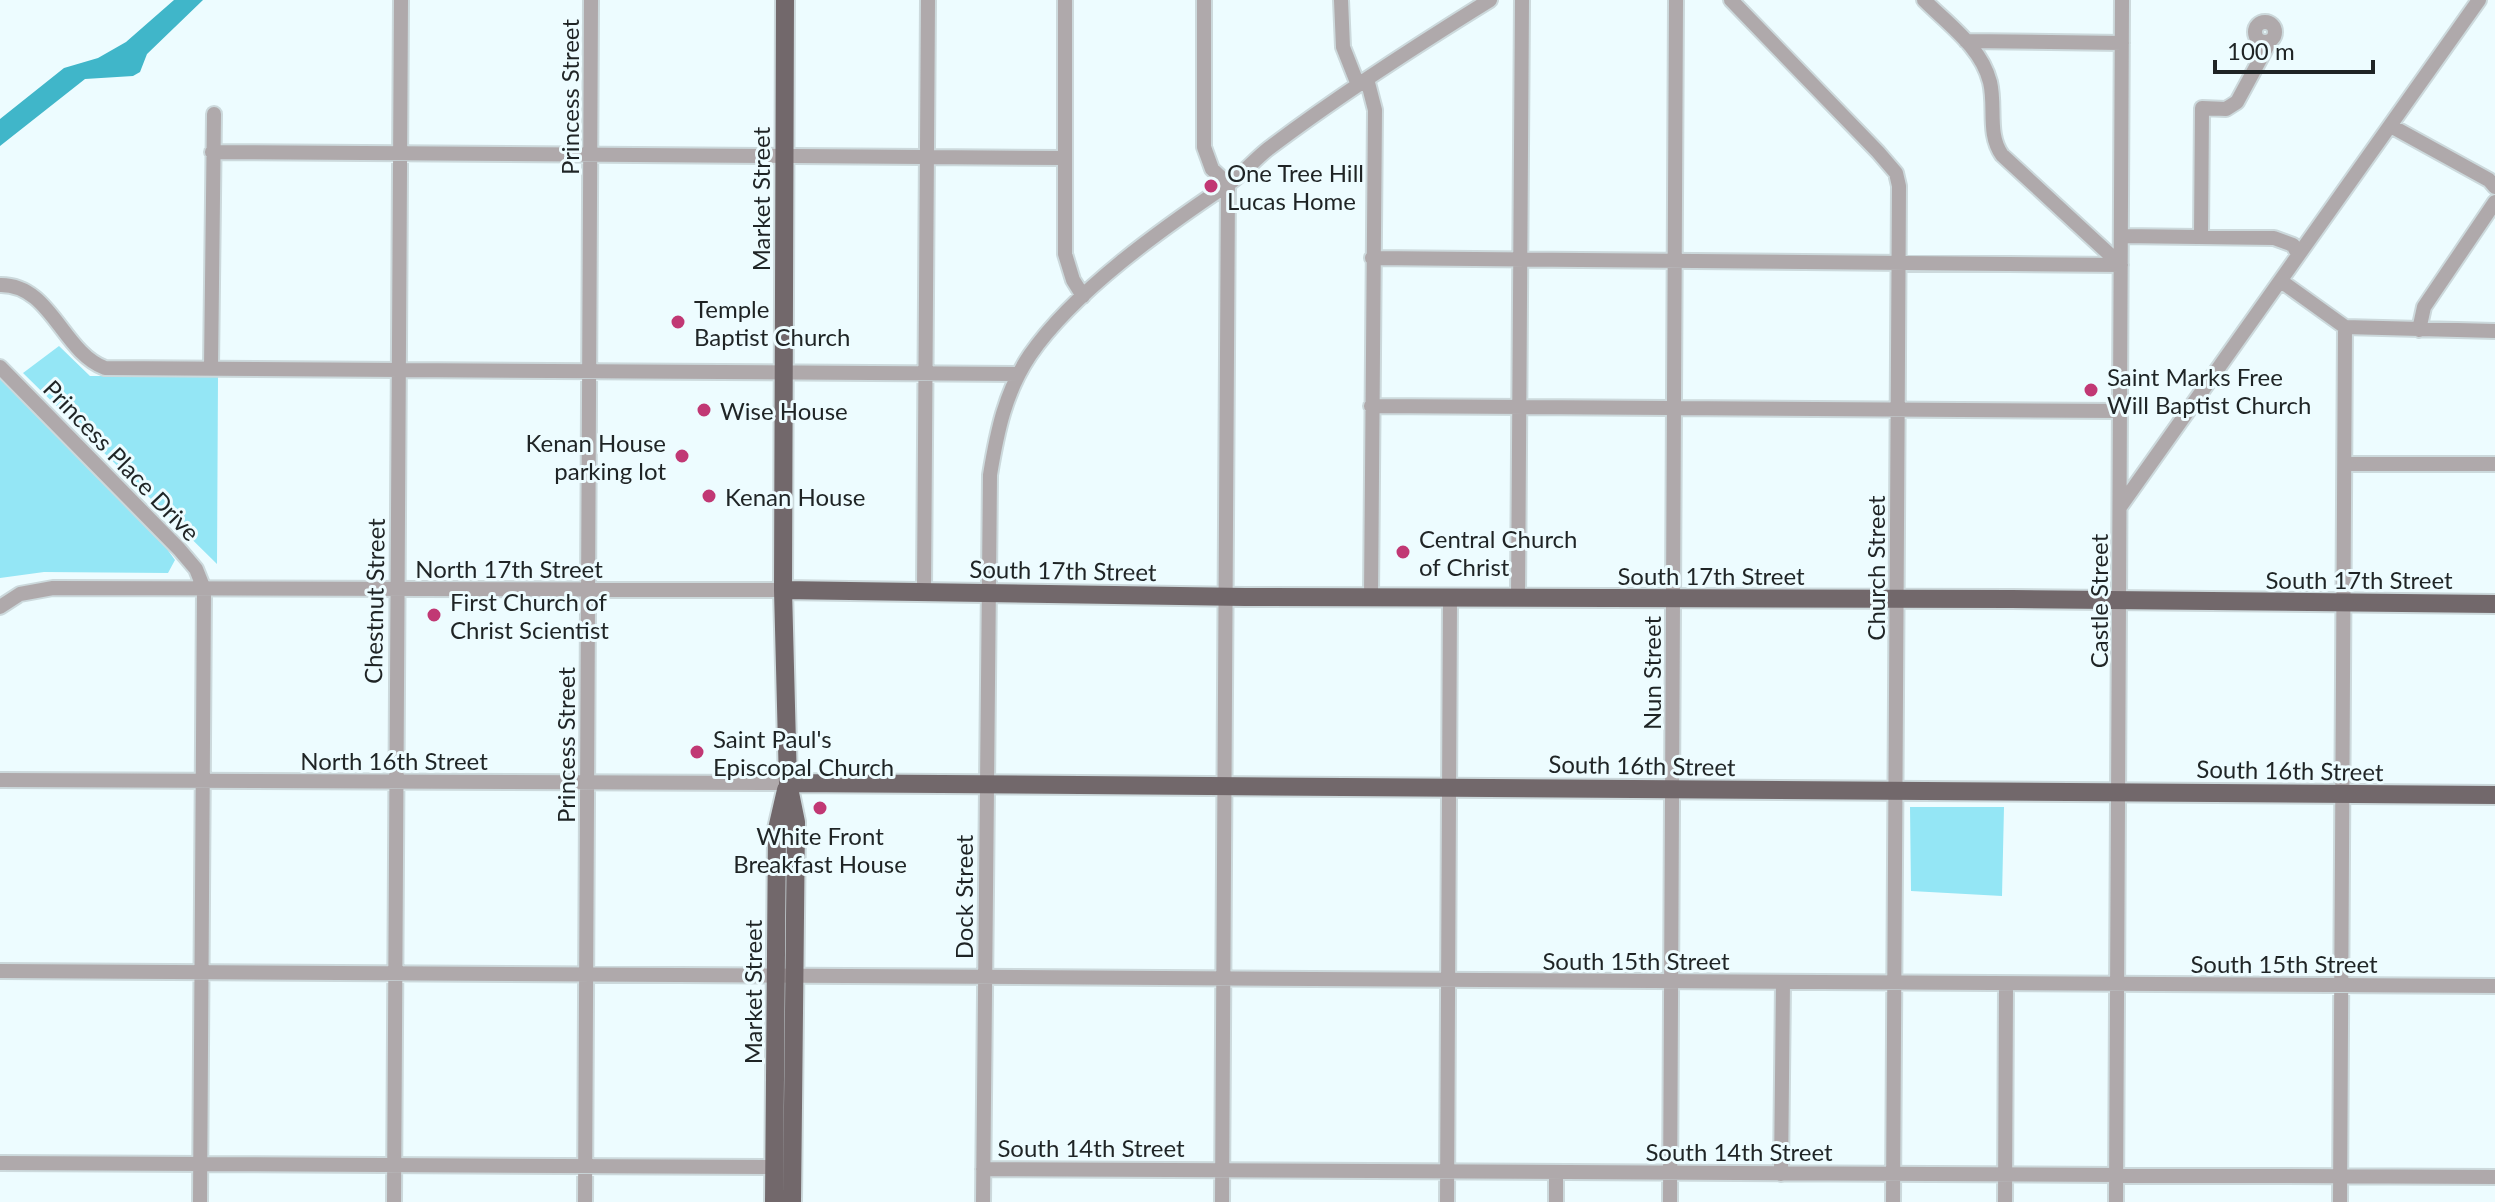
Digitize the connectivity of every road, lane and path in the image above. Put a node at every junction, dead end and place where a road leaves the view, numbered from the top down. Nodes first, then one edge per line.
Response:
1 (401, 0) edge
2 (591, 0) edge
3 (785, 0) edge
4 (928, 0) edge
5 (1065, 0) edge
6 (1204, 0) edge
7 (1341, 0) edge
8 (1490, 0) edge
9 (1522, 0) edge
10 (1676, 0) edge
11 (1731, 0) edge
12 (1924, 0) edge
13 (2122, 0) edge
14 (2479, 0) edge
15 (1966, 41) junction
16 (2270, 41) dead end
17 (2122, 43) junction
18 (1362, 82) junction
19 (214, 114) dead end
20 (2391, 126) junction
21 (212, 152) junction
22 (400, 155) junction
23 (591, 156) junction
24 (784, 156) junction
25 (927, 158) junction
26 (1064, 158) junction
27 (1228, 184) junction
28 (2495, 187) edge
29 (2495, 202) edge
30 (2122, 236) junction
31 (2201, 237) junction
32 (2298, 254) junction
33 (1372, 258) junction
34 (1523, 259) junction
35 (1676, 260) junction
36 (1898, 262) junction
37 (2121, 265) junction
38 (2281, 281) junction
39 (0, 285) edge
40 (1083, 296) junction
41 (2345, 327) junction
42 (2419, 330) junction
43 (2495, 331) edge
44 (0, 367) edge
45 (211, 368) junction
46 (399, 370) junction
47 (589, 371) junction
48 (782, 371) junction
49 (925, 373) junction
50 (1018, 374) junction
51 (1371, 406) junction
52 (1521, 407) junction
53 (1675, 408) junction
54 (1897, 409) junction
55 (2120, 411) junction
56 (2345, 464) junction
57 (2495, 464) edge
58 (2120, 507) junction
59 (204, 589) junction
60 (397, 589) junction
61 (589, 590) junction
62 (783, 590) junction
63 (924, 592) junction
64 (986, 593) junction
65 (1226, 597) junction
66 (1371, 597) junction
67 (1450, 598) junction
68 (1518, 598) junction
69 (1673, 600) junction
70 (1897, 600) junction
71 (2120, 602) junction
72 (2344, 603) junction
73 (2495, 604) edge
74 (0, 607) edge
75 (0, 780) edge
76 (205, 782) junction
77 (394, 782) junction
78 (587, 782) junction
79 (788, 783) junction
80 (986, 785) junction
81 (1225, 787) junction
82 (1449, 788) junction
83 (1673, 790) junction
84 (1895, 791) junction
85 (2118, 792) junction
86 (2343, 794) junction
87 (2495, 795) edge
88 (0, 971) edge
89 (204, 971) junction
90 (394, 974) junction
91 (585, 975) junction
92 (785, 976) junction
93 (985, 978) junction
94 (1223, 979) junction
95 (1448, 982) junction
96 (1673, 982) junction
97 (1783, 982) junction
98 (1895, 983) junction
99 (2006, 984) junction
100 (2117, 985) junction
101 (2341, 986) junction
102 (2495, 986) edge
103 (0, 1163) edge
104 (200, 1163) junction
105 (394, 1164) junction
106 (585, 1165) junction
107 (774, 1167) junction
108 (983, 1169) junction
109 (1222, 1170) junction
110 (1447, 1171) junction
111 (1556, 1172) junction
112 (1670, 1173) junction
113 (1781, 1174) junction
114 (1893, 1174) junction
115 (2116, 1174) junction
116 (2006, 1175) junction
117 (2340, 1176) junction
118 (2495, 1177) edge
119 (200, 1202) edge
120 (394, 1202) edge
121 (585, 1202) edge
122 (774, 1202) edge
123 (792, 1202) edge
124 (983, 1202) edge
125 (1222, 1202) edge
126 (1447, 1202) edge
127 (1556, 1202) edge
128 (1670, 1202) edge
129 (1893, 1202) edge
130 (2005, 1202) edge
131 (2116, 1202) edge
132 (2340, 1202) edge

1 - 22 street, Chestnut Street
2 - 23 street, Princess Street
3 - 24 main road, Market Street
4 - 25 street
5 - 26 street
6 - 27 street
7 - 18 street
8 - 18 street, Dock Street
9 - 34 street
10 - 35 street, Nun Street
11 - 36 street, Church Street
12 - 15 street
13 - 17 street, Castle Street
14 - 20 street
15 - 17 street
15 - 37 street
16 - 31 street
17 - 30 street, Castle Street
18 - 27 street, Dock Street
18 - 33 street
19 - 21 street
20 - 28 street
20 - 32 street
21 - 22 street
21 - 45 street
22 - 23 street
22 - 46 street, Chestnut Street
23 - 24 street
23 - 47 street, Princess Street
24 - 25 street
24 - 48 main road, Market Street
25 - 26 street
25 - 49 street
26 - 40 street
27 - 40 street, Dock Street
27 - 65 street
29 - 42 street
30 - 31 street
30 - 37 street, Castle Street
31 - 32 street
32 - 38 street
33 - 34 street
33 - 51 street
34 - 35 street
34 - 52 street
35 - 36 street
35 - 53 street, Nun Street
36 - 37 street
36 - 54 street, Church Street
37 - 55 street, Castle Street
38 - 41 street
38 - 58 street
39 - 45 street
40 - 50 street, Dock Street
41 - 42 street
41 - 56 street
42 - 43 street
44 - 59 street, Princess Place Drive
45 - 46 street
46 - 47 street
46 - 60 street, Chestnut Street
47 - 48 street
47 - 61 street, Princess Street
48 - 49 street
48 - 62 main road, Market Street
49 - 50 street
49 - 63 street
50 - 64 street, Dock Street
51 - 52 street
51 - 66 street
52 - 53 street
52 - 68 street
53 - 54 street
53 - 69 street, Nun Street
54 - 55 street
54 - 70 street, Church Street
55 - 58 street, Castle Street
56 - 57 street
56 - 72 street
58 - 71 street, Castle Street
59 - 60 street, North 17th Street
59 - 74 street, North 17th Street
59 - 76 street
60 - 61 street, North 17th Street
60 - 77 street, Chestnut Street
61 - 62 street, North 17th Street
61 - 78 street, Princess Street
62 - 63 main road, South 17th Street
62 - 79 main road, Market Street
63 - 64 main road, South 17th Street
64 - 65 main road, South 17th Street
64 - 80 street, Dock Street
65 - 66 main road, South 17th Street
65 - 81 street
66 - 67 main road, South 17th Street
67 - 68 main road, South 17th Street
67 - 82 street
68 - 69 main road, South 17th Street
69 - 70 main road, South 17th Street
69 - 83 street, Nun Street
70 - 71 main road, South 17th Street
70 - 84 street, Church Street
71 - 72 main road, South 17th Street
71 - 85 street, Castle Street
72 - 73 main road, South 17th Street
72 - 86 street
75 - 76 street, North 16th Street
76 - 77 street, North 16th Street
76 - 89 street
77 - 78 street, North 16th Street
77 - 90 street, Chestnut Street
78 - 79 street, North 16th Street
78 - 91 street, Princess Street
79 - 80 main road, South 16th Street
79 - 92 main road, Market Street
80 - 81 main road, South 16th Street
80 - 93 street, Dock Street
81 - 82 main road, South 16th Street
81 - 94 street
82 - 83 main road, South 16th Street
82 - 95 street
83 - 84 main road, South 16th Street
83 - 96 street, Nun Street
84 - 85 main road, South 16th Street
84 - 98 street, Church Street
85 - 86 main road, South 16th Street
85 - 100 street, Castle Street
86 - 87 main road, South 16th Street
86 - 101 street
88 - 89 street, South 15th Street
89 - 90 street, South 15th Street
89 - 104 street
90 - 91 street, South 15th Street
90 - 105 street, Chestnut Street
91 - 92 street, South 15th Street
91 - 106 street, Princess Street
92 - 93 street, South 15th Street
92 - 107 main road, Market Street
92 - 123 main road, Market Street
93 - 94 street, South 15th Street
93 - 108 street, Dock Street
94 - 95 street, South 15th Street
94 - 109 street
95 - 96 street, South 15th Street
95 - 110 street
96 - 97 street, South 15th Street
96 - 112 street, Nun Street
97 - 98 street, South 15th Street
97 - 113 street
98 - 99 street, South 15th Street
98 - 114 street, Church Street
99 - 100 street, South 15th Street
99 - 116 street
100 - 101 street, South 15th Street
100 - 115 street, Castle Street
101 - 102 street, South 15th Street
101 - 117 street
103 - 104 street
104 - 105 street
104 - 119 street
105 - 106 street
105 - 120 street, Chestnut Street
106 - 107 street
106 - 121 street, Princess Street
107 - 122 main road, Market Street
108 - 109 street, South 14th Street
108 - 124 street, Dock Street
109 - 110 street, South 14th Street
109 - 125 street
110 - 111 street, South 14th Street
110 - 126 street
111 - 112 street, South 14th Street
111 - 127 street
112 - 113 street, South 14th Street
112 - 128 street, Nun Street
113 - 114 street, South 14th Street
114 - 116 street, South 14th Street
114 - 129 street, Church Street
115 - 116 street, South 14th Street
115 - 117 street, South 14th Street
115 - 131 street, Castle Street
116 - 130 street
117 - 118 street, South 14th Street
117 - 132 street

